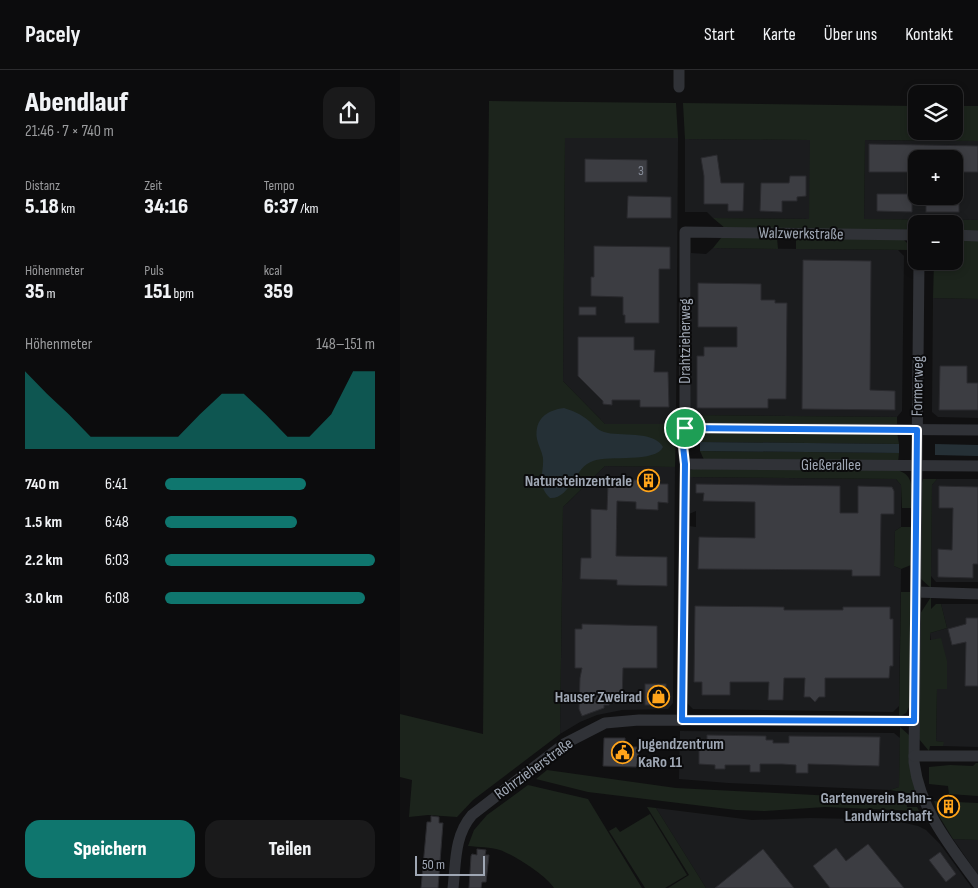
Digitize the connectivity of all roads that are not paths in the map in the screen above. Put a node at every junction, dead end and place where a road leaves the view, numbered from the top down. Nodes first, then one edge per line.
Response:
1 (679, 70) edge
2 (679, 88) dead end
3 (685, 232) joint
4 (908, 235) edge
5 (963, 236) edge
6 (978, 236) edge
7 (919, 270) edge
8 (685, 428) junction
9 (917, 430) junction
10 (978, 430) edge
11 (685, 464) junction
12 (917, 466) junction
13 (978, 466) edge
14 (916, 592) junction
15 (978, 594) edge
16 (682, 720) junction
17 (914, 721) junction
18 (914, 756) junction
19 (978, 756) edge
20 (978, 884) edge
21 (453, 888) edge

1 - 2 street
3 - 4 street, Walzwerkstraße
3 - 8 street, Drahtzieherweg
5 - 6 street
7 - 9 street, Formerweg
8 - 9 street
8 - 11 street, Drahtzieherweg
9 - 10 street
9 - 12 street, Formerweg
11 - 12 street, Gießerallee
11 - 16 street, Drahtzieherweg
12 - 13 street, Gießerallee
12 - 14 street, Formerweg
14 - 15 street
14 - 17 street, Formerweg
16 - 17 street, Rohrzieherstraße
16 - 21 street, Rohrzieherstraße
17 - 18 street, Formerweg
18 - 19 street
18 - 20 street, Formerweg

